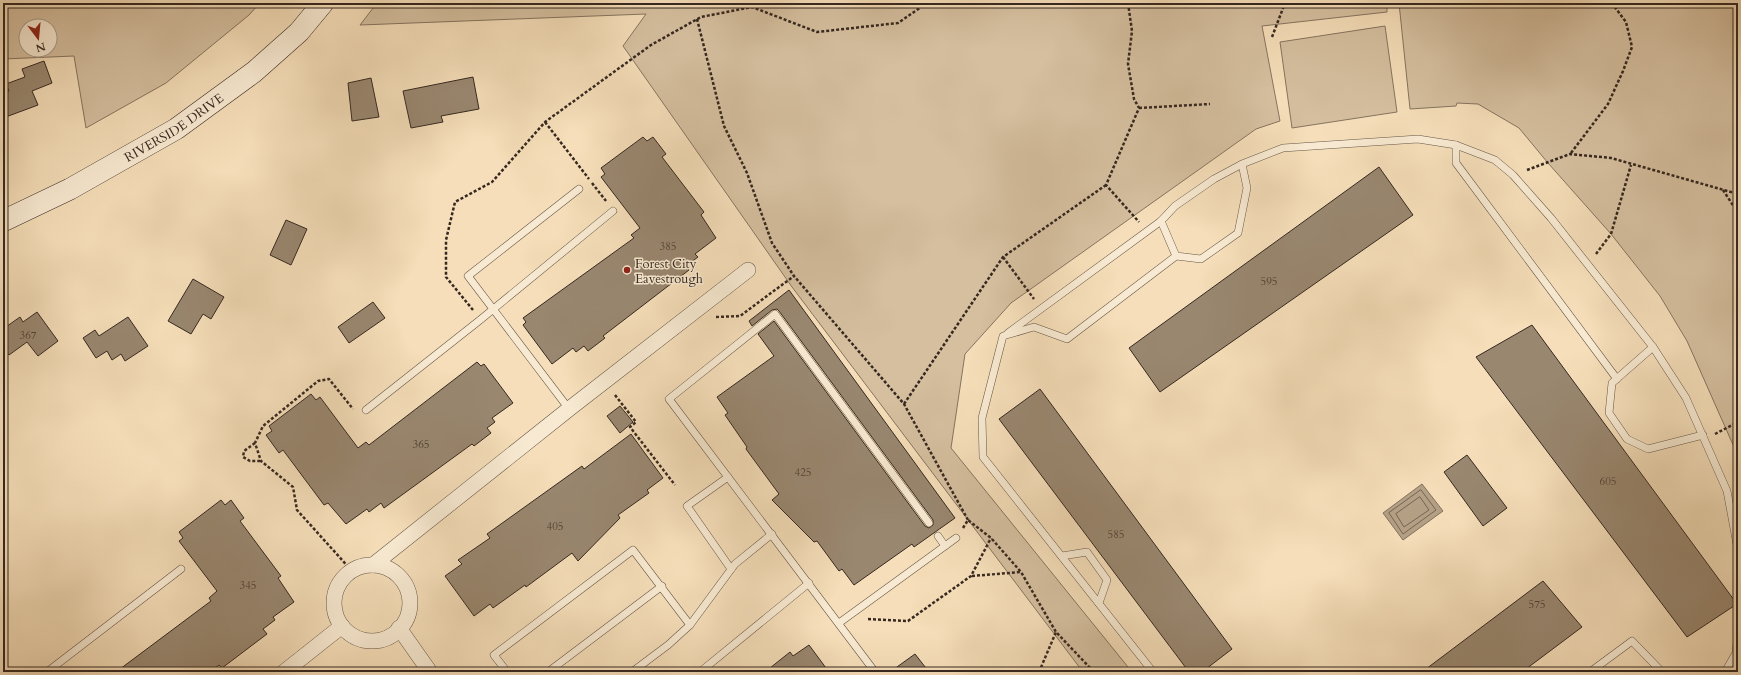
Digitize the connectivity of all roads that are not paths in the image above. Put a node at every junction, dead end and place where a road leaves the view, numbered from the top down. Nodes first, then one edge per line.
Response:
1 (323, 3) edge
2 (1456, 145) junction
3 (1242, 164) junction
4 (579, 189) dead end
5 (613, 211) road end
6 (3, 221) edge
7 (1161, 222) junction
8 (1176, 256) junction
9 (748, 270) dead end
10 (493, 309) junction
11 (1003, 336) junction
12 (1653, 347) junction
13 (1617, 379) junction
14 (569, 408) junction
15 (366, 410) road end
16 (1704, 437) junction
17 (728, 477) junction
18 (928, 524) dead end
19 (772, 534) junction
20 (938, 536) dead end
21 (956, 538) road end
22 (945, 546) junction
23 (1738, 550) edge
24 (1062, 556) junction
25 (373, 564) junction
26 (180, 569) dead end
27 (731, 569) junction
28 (809, 583) junction
29 (662, 586) junction
30 (1099, 603) junction
31 (839, 623) junction
32 (690, 625) junction
33 (342, 626) junction
34 (399, 628) junction
35 (1738, 633) edge
36 (47, 672) edge
37 (284, 672) edge
38 (430, 672) edge
39 (508, 672) edge
40 (548, 672) edge
41 (632, 672) edge
42 (700, 672) edge
43 (875, 672) edge
44 (1153, 672) edge
45 (1590, 672) edge
46 (1662, 672) edge
47 (1725, 672) edge

1 - 6 main road, RIVERSIDE DRIVE
2 - 3 lane
2 - 12 lane
2 - 13 lane
3 - 7 lane
3 - 8 lane
4 - 10 lane
5 - 10 lane
7 - 8 lane
7 - 11 lane
8 - 11 lane
9 - 14 street
10 - 14 lane
10 - 15 lane
11 - 24 lane
12 - 13 lane
12 - 16 lane
13 - 16 lane
14 - 25 street
16 - 23 lane
17 - 18 lane
17 - 19 lane
17 - 27 lane
19 - 27 lane
19 - 28 lane
20 - 22 lane
21 - 22 lane
22 - 31 lane
24 - 30 lane
24 - 30 lane
25 - 33 street
25 - 34 street
26 - 36 lane
27 - 32 lane
28 - 31 lane
28 - 42 lane
29 - 32 lane
29 - 39 lane
29 - 40 lane
30 - 44 lane
31 - 43 lane
32 - 41 lane
33 - 34 street
33 - 37 street
34 - 38 street
35 - 47 lane
45 - 46 lane

